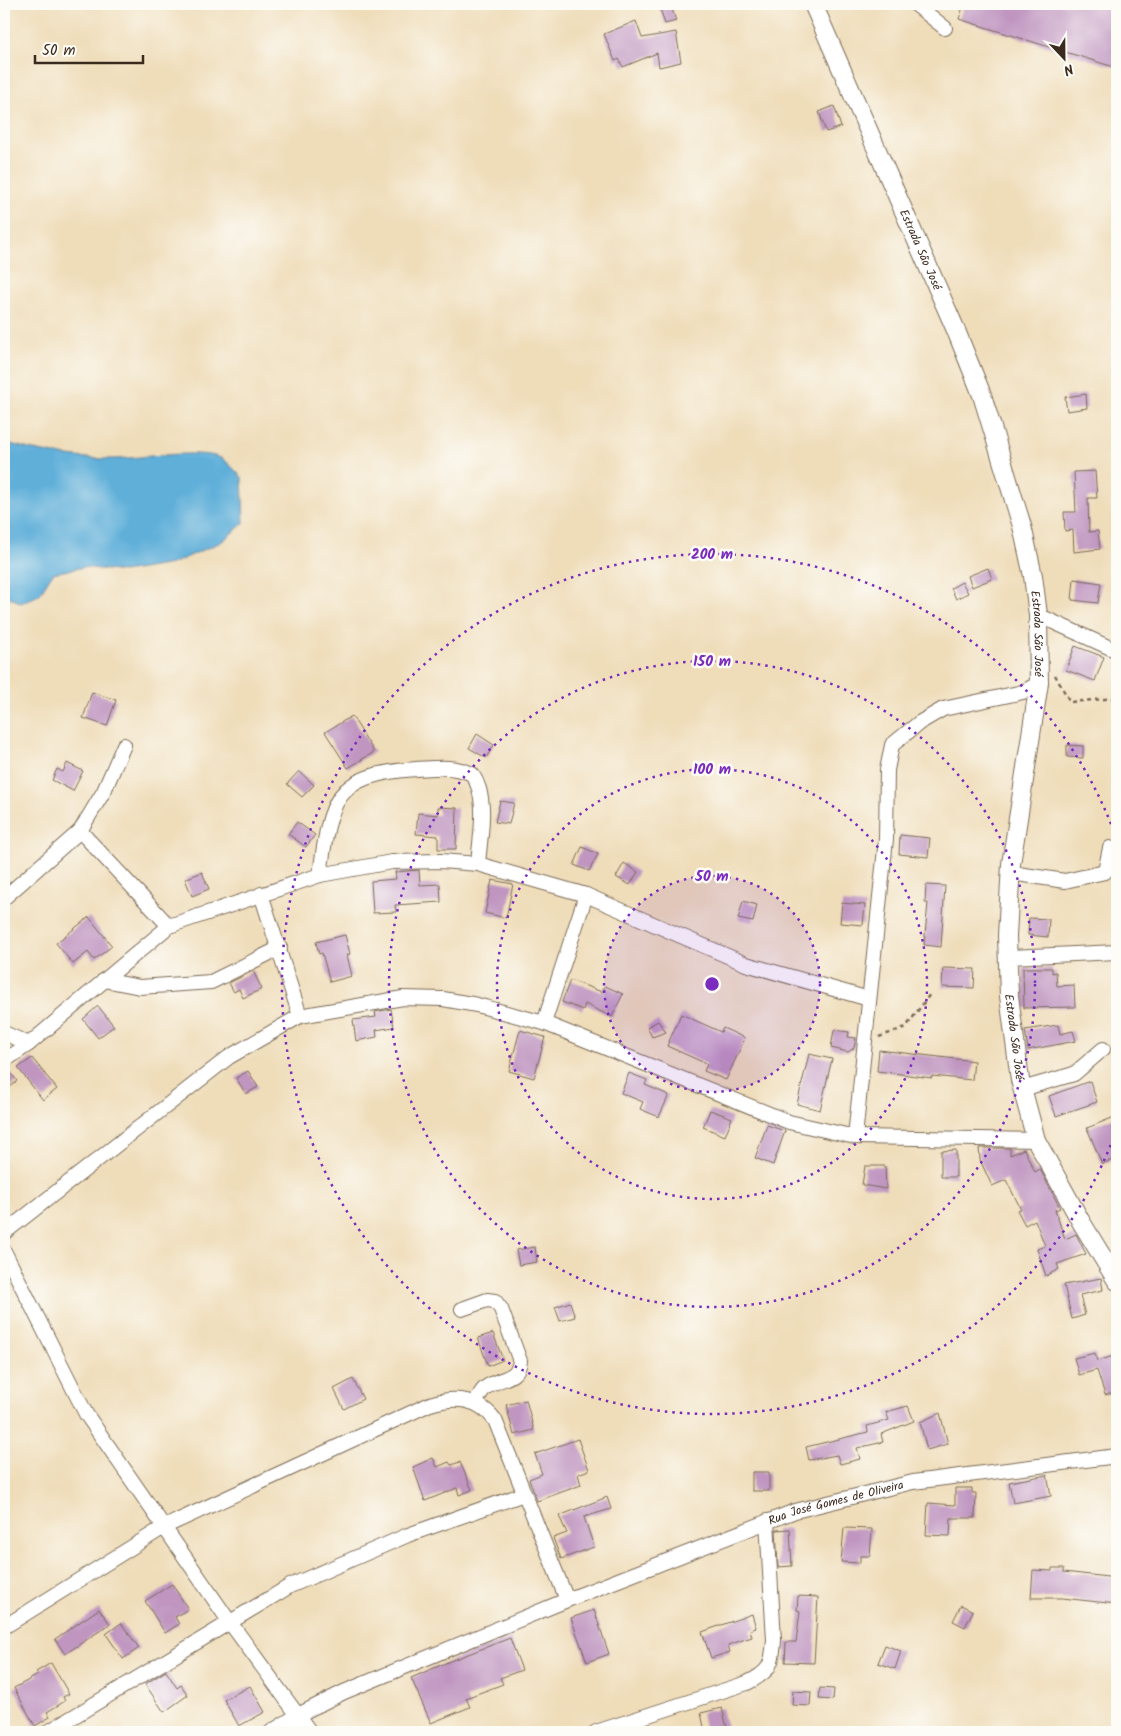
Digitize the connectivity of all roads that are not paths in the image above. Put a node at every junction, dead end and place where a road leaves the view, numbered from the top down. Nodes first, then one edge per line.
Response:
1 (813, 4) edge
2 (915, 4) edge
3 (945, 28) dead end
4 (1038, 614) junction
5 (1117, 651) edge
6 (1038, 683) junction
7 (124, 746) dead end
8 (80, 831) junction
9 (1110, 848) dead end
10 (478, 864) junction
11 (1010, 873) junction
12 (320, 875) junction
13 (261, 894) junction
14 (586, 895) junction
15 (4, 898) edge
16 (170, 926) junction
17 (280, 948) junction
18 (1117, 952) edge
19 (1008, 957) junction
20 (104, 980) junction
21 (869, 999) junction
22 (300, 1016) junction
23 (544, 1023) junction
24 (4, 1033) edge
25 (29, 1044) junction
26 (1103, 1049) dead end
27 (4, 1061) edge
28 (1022, 1089) junction
29 (855, 1137) junction
30 (1036, 1140) junction
31 (4, 1233) edge
32 (4, 1251) edge
33 (1117, 1281) edge
34 (462, 1309) dead end
35 (475, 1403) junction
36 (1117, 1456) edge
37 (524, 1494) junction
38 (767, 1521) junction
39 (164, 1528) junction
40 (567, 1600) junction
41 (229, 1621) junction
42 (4, 1626) edge
43 (298, 1715) junction
44 (48, 1732) edge
45 (271, 1732) edge
46 (310, 1732) edge
47 (596, 1732) edge

1 - 4 street, Estrada São José
2 - 3 street
4 - 5 street
4 - 6 street, Estrada São José
6 - 11 street, Estrada São José
6 - 21 street
7 - 8 street
8 - 15 street
8 - 16 street
9 - 11 street
10 - 12 street
10 - 12 street
10 - 14 street
11 - 19 street, Estrada São José
12 - 13 street
13 - 16 street
13 - 17 street
14 - 21 street
14 - 23 street
16 - 20 street
17 - 20 street
17 - 22 street
18 - 19 street
19 - 28 street, Estrada São José
20 - 25 street
21 - 29 street
22 - 23 street
22 - 31 street
23 - 29 street
24 - 25 street
25 - 27 street
26 - 28 street
28 - 30 street, Estrada São José
29 - 30 street
30 - 33 street, Estrada São José
32 - 39 street
34 - 35 street
35 - 37 street
35 - 39 street
36 - 38 street, Rua José Gomes de Oliveira
37 - 40 street
37 - 41 street
38 - 40 street, Rua José Gomes de Oliveira
38 - 47 street
39 - 41 street
39 - 42 street
40 - 43 street, Rua José Gomes de Oliveira
41 - 43 street
41 - 44 street
43 - 45 street, Rua José Gomes de Oliveira
43 - 46 street

